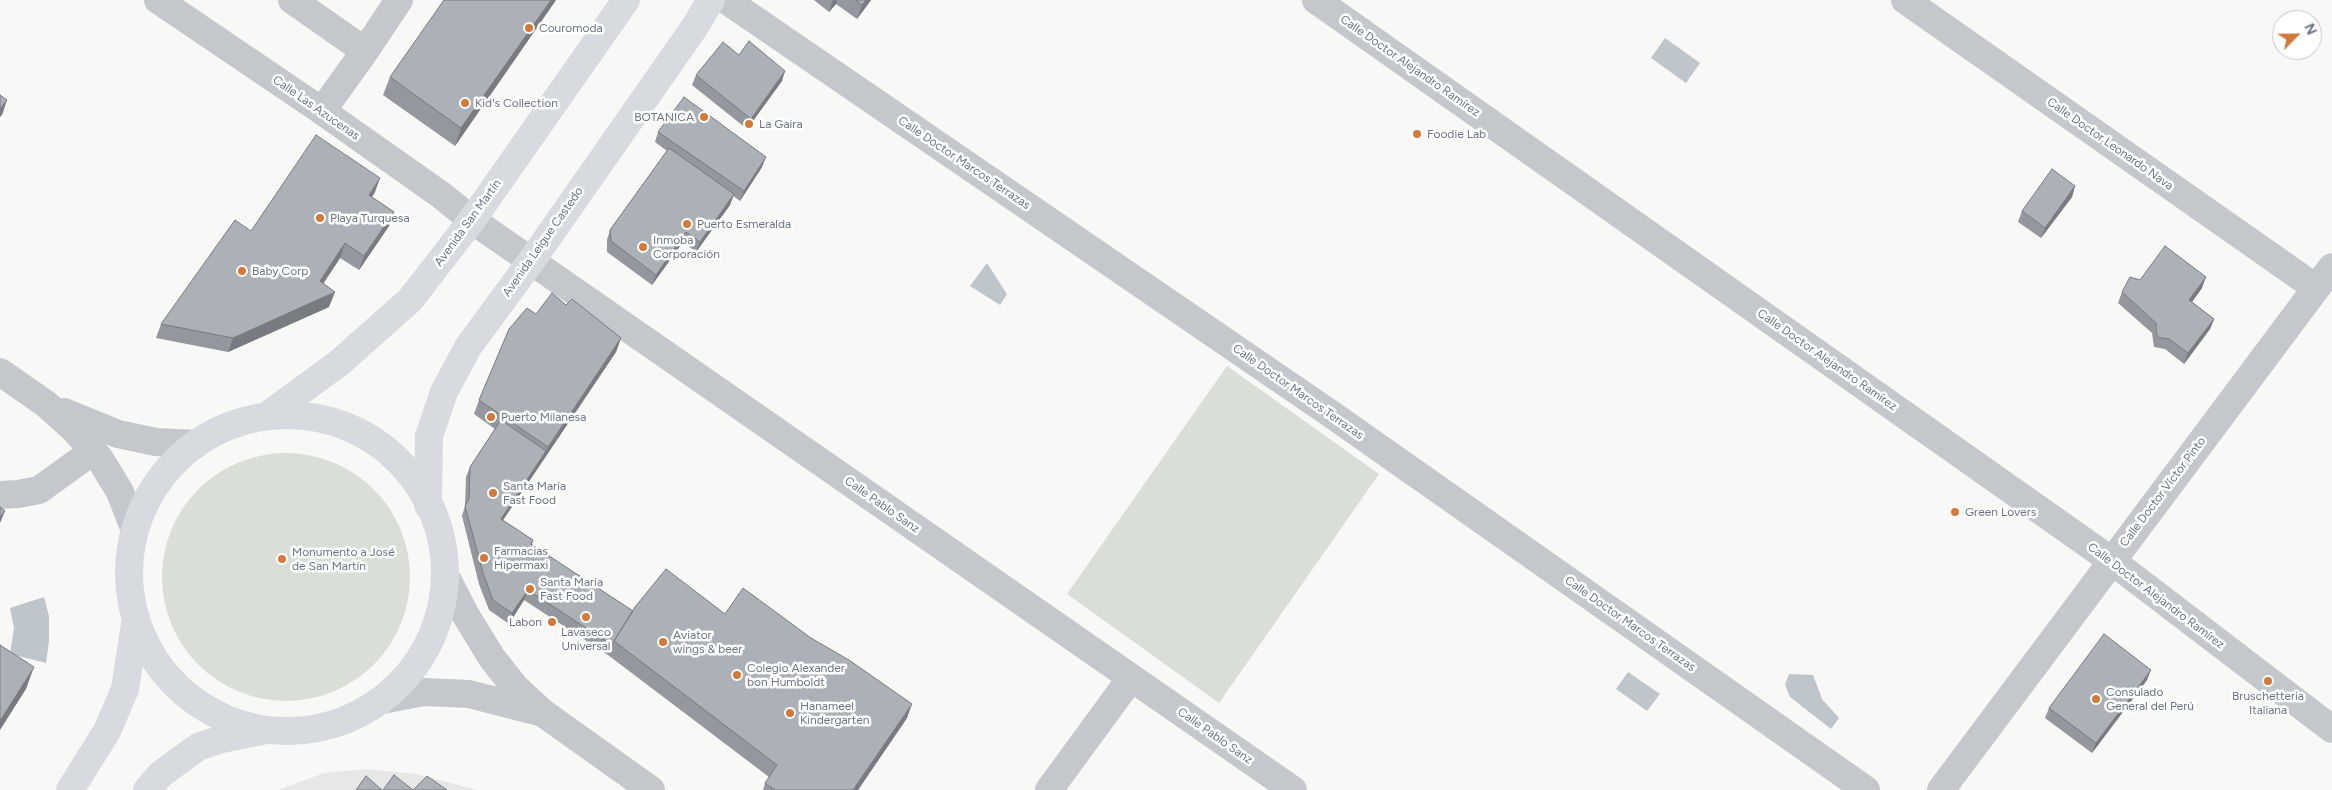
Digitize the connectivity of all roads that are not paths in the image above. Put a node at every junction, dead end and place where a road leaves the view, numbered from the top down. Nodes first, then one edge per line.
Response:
1 (158, 0) edge
2 (292, 0) edge
3 (399, 0) edge
4 (626, 0) edge
5 (712, 0) edge
6 (726, 0) edge
7 (1316, 0) edge
8 (1905, 0) edge
9 (365, 51) junction
10 (322, 112) junction
11 (472, 220) junction
12 (532, 260) junction
13 (2332, 266) edge
14 (2316, 288) junction
15 (0, 372) edge
16 (46, 404) junction
17 (272, 412) junction
18 (196, 444) junction
19 (93, 451) junction
20 (0, 494) edge
21 (428, 505) junction
22 (134, 528) junction
23 (2112, 561) junction
24 (448, 581) junction
25 (136, 618) junction
26 (1131, 678) junction
27 (382, 700) junction
28 (543, 713) junction
29 (2332, 729) edge
30 (267, 730) junction
31 (70, 790) edge
32 (147, 790) edge
33 (651, 790) edge
34 (1049, 790) edge
35 (1293, 790) edge
36 (1866, 790) edge
37 (1941, 790) edge

1 - 10 street, Calle Las Azucenas
2 - 9 street
3 - 9 street
4 - 11 main road, Avenida San Martín
5 - 12 main road, Avenida Leigue Castedo
6 - 36 street, Calle Doctor Marcos Terrazas
7 - 23 street, Calle Doctor Alejandro Ramírez
8 - 14 street, Calle Doctor Leonardo Nava
9 - 10 street
10 - 11 street, Calle Las Azucenas
11 - 12 street, Calle Pablo Sanz
11 - 17 main road, Avenida San Martín
12 - 21 main road, Avenida Leigue Castedo
12 - 26 street, Calle Pablo Sanz
13 - 14 street, Calle Doctor Víctor Pinto
14 - 23 street, Calle Doctor Víctor Pinto
15 - 16 street
16 - 18 street
16 - 19 street
17 - 18 main road
17 - 21 main road
18 - 22 main road
19 - 20 street
19 - 22 street
21 - 24 main road
22 - 25 main road
23 - 29 street, Calle Doctor Alejandro Ramírez
23 - 37 street, Calle Doctor Víctor Pinto
24 - 27 main road
24 - 28 street
25 - 30 main road
25 - 31 main road
26 - 34 street
26 - 35 street, Calle Pablo Sanz
27 - 28 street
27 - 30 main road
28 - 33 street
30 - 32 main road

